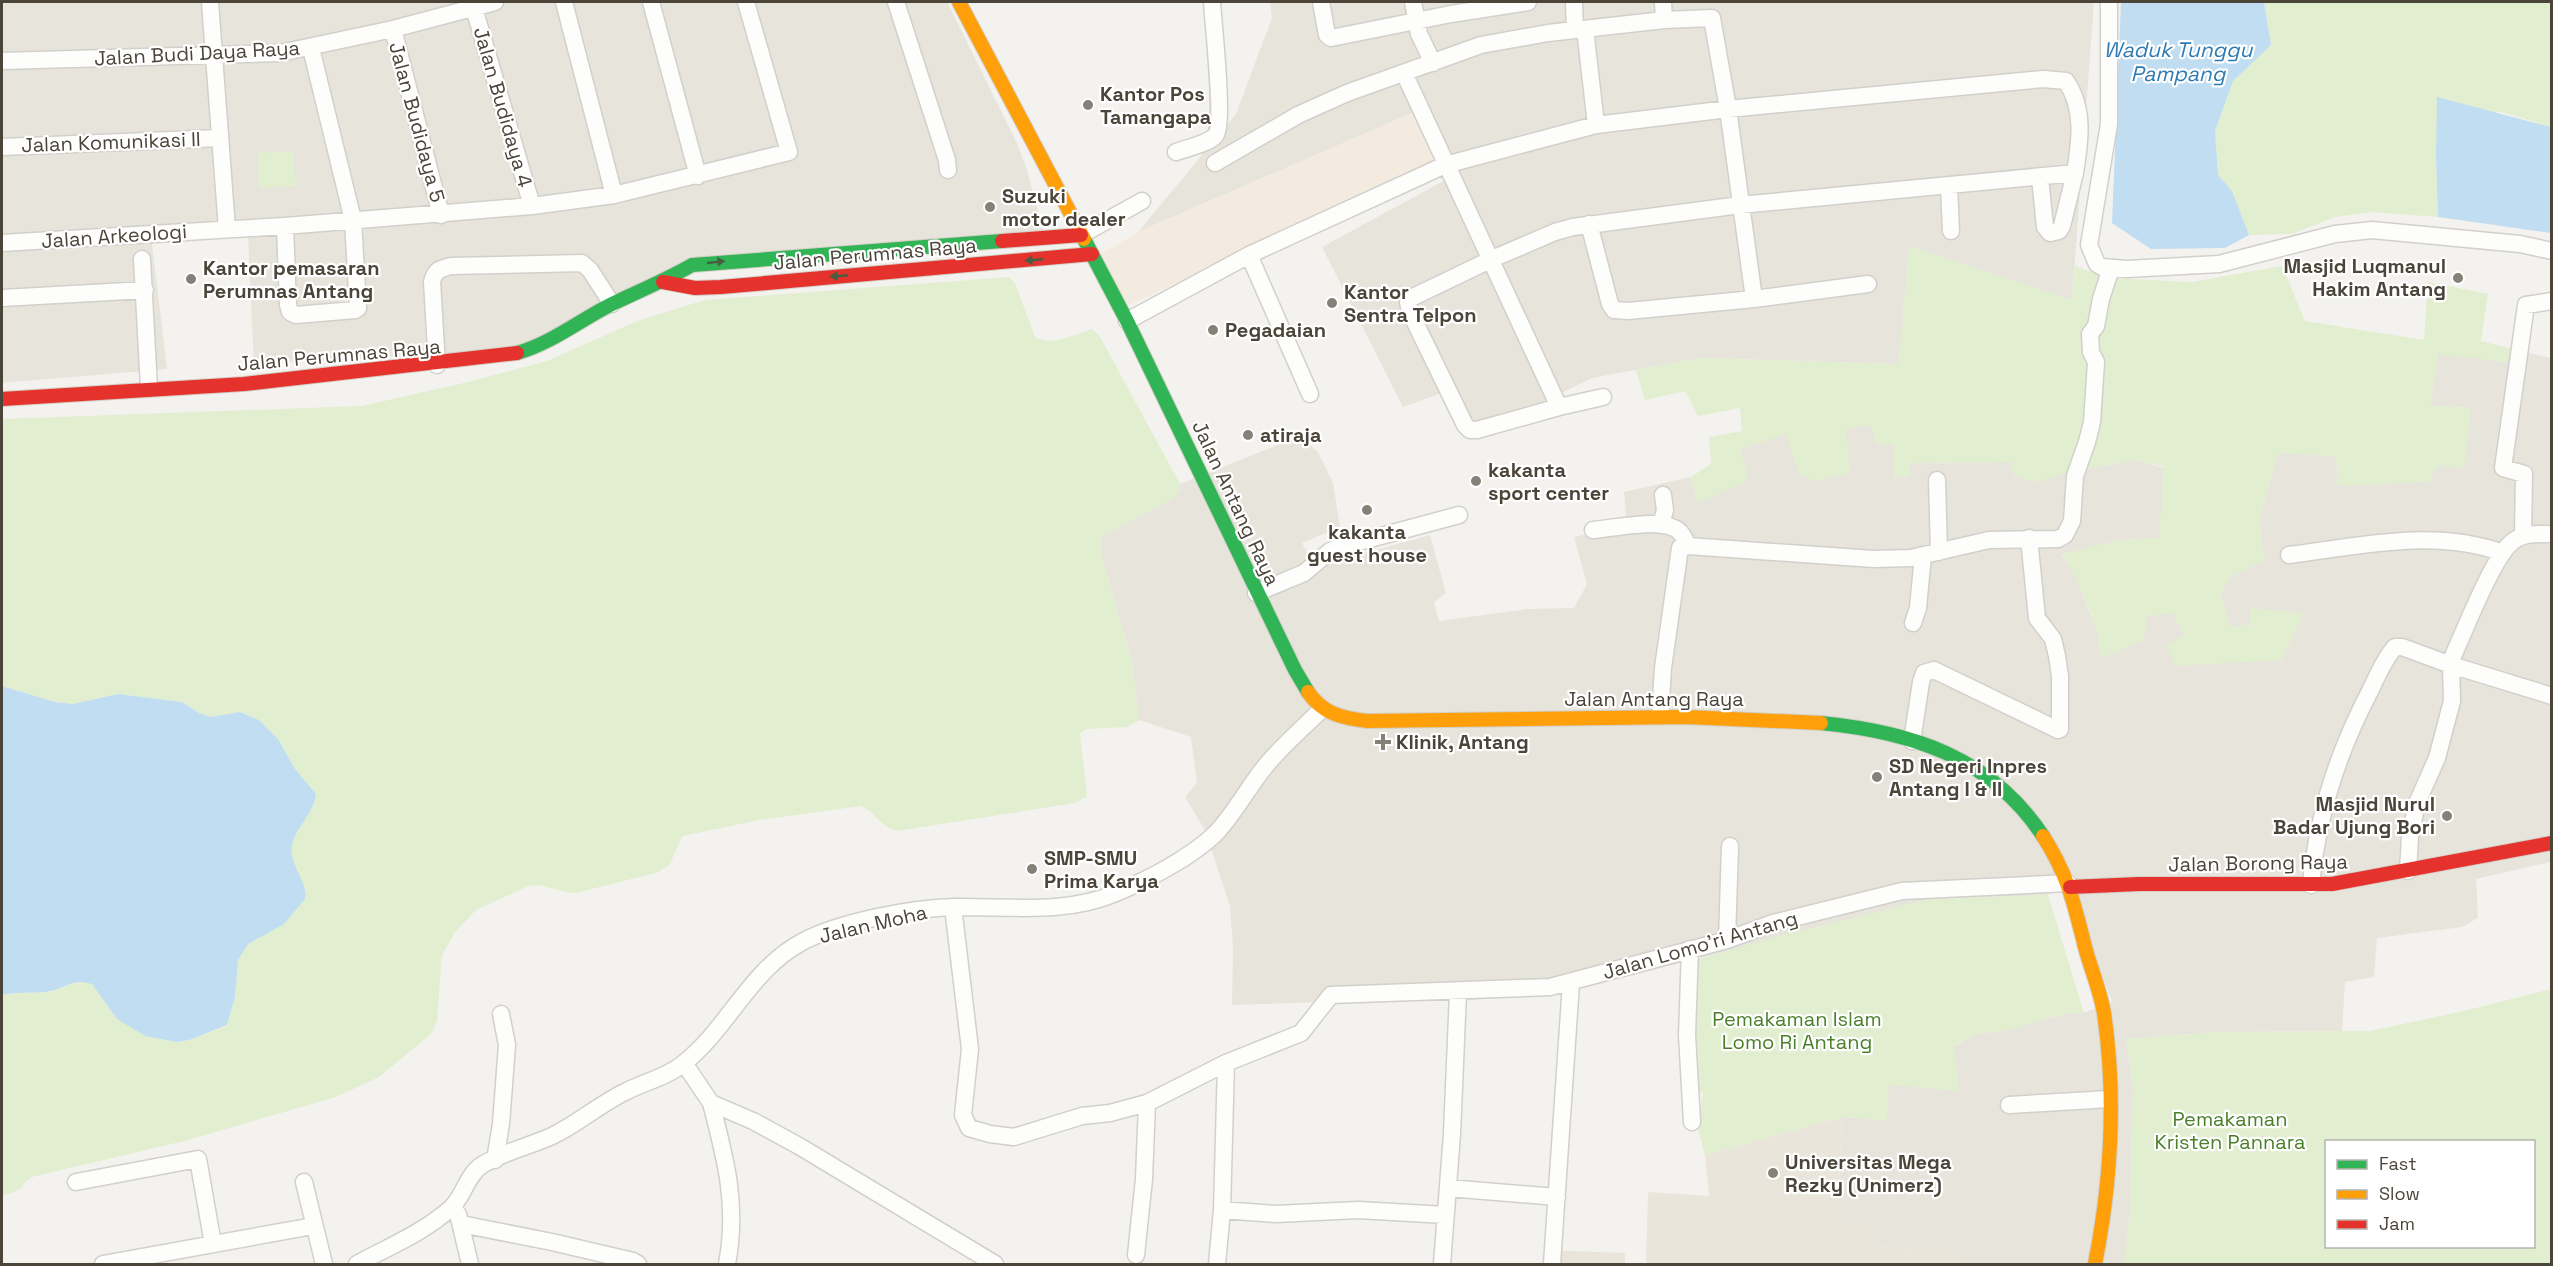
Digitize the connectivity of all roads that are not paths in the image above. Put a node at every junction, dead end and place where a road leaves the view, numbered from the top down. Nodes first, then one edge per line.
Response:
1 (210, 2) edge
2 (493, 2) edge
3 (564, 2) edge
4 (651, 2) edge
5 (746, 2) edge
6 (896, 2) edge
7 (958, 2) edge
8 (1212, 2) edge
9 (1321, 2) edge
10 (1413, 2) edge
11 (1517, 2) edge
12 (2109, 2) edge
13 (474, 8) junction
14 (1712, 9) edge
15 (1664, 11) edge
16 (1576, 19) edge
17 (1418, 28) junction
18 (393, 29) junction
19 (311, 48) junction
20 (214, 56) junction
21 (1430, 58) junction
22 (2, 61) edge
23 (1404, 73) junction
24 (1728, 109) junction
25 (1596, 125) junction
26 (220, 138) junction
27 (2, 147) edge
28 (1176, 152) dead end
29 (1215, 163) dead end
30 (1445, 165) junction
31 (948, 170) dead end
32 (2075, 173) junction
33 (698, 176) junction
34 (2040, 178) junction
35 (1949, 186) junction
36 (614, 195) junction
37 (1142, 201) dead end
38 (1740, 205) junction
39 (532, 207) junction
40 (441, 214) junction
41 (353, 220) junction
42 (1589, 225) junction
43 (285, 226) junction
44 (227, 229) junction
45 (1951, 231) dead end
46 (1081, 235) junction
47 (2, 243) edge
48 (2552, 250) edge
49 (1092, 254) junction
50 (1249, 255) junction
51 (142, 259) dead end
52 (1492, 259) junction
53 (2111, 268) junction
54 (663, 282) junction
55 (1868, 284) dead end
56 (145, 290) junction
57 (2, 298) edge
58 (1754, 299) junction
59 (2552, 300) edge
60 (612, 304) junction
61 (1127, 321) junction
62 (437, 365) junction
63 (149, 388) junction
64 (1310, 394) dead end
65 (1603, 397) dead end
66 (2, 399) edge
67 (1559, 407) junction
68 (1937, 480) dead end
69 (1663, 495) dead end
70 (1459, 515) dead end
71 (1661, 525) junction
72 (1593, 530) dead end
73 (2552, 534) edge
74 (2523, 536) junction
75 (2029, 538) junction
76 (1688, 546) junction
77 (2503, 553) junction
78 (1931, 554) junction
79 (2289, 555) dead end
80 (1256, 593) junction
81 (1912, 623) dead end
82 (2451, 665) junction
83 (2552, 696) edge
84 (1322, 710) junction
85 (1660, 716) junction
86 (1912, 741) junction
87 (2552, 843) edge
88 (1730, 846) dead end
89 (2408, 871) junction
90 (2069, 885) junction
91 (2311, 885) junction
92 (952, 907) junction
93 (1727, 940) junction
94 (1690, 949) junction
95 (1571, 983) junction
96 (1458, 992) junction
97 (501, 1014) dead end
98 (684, 1063) junction
99 (1226, 1063) junction
100 (2109, 1099) junction
101 (711, 1103) junction
102 (1147, 1103) junction
103 (2009, 1105) dead end
104 (1692, 1122) dead end
105 (495, 1160) junction
106 (76, 1182) dead end
107 (304, 1182) dead end
108 (1448, 1188) junction
109 (1557, 1197) junction
110 (455, 1204) junction
111 (1222, 1210) junction
112 (1445, 1215) junction
113 (461, 1224) junction
114 (313, 1226) junction
115 (213, 1244) junction
116 (1136, 1255) dead end
117 (103, 1264) edge
118 (324, 1264) edge
119 (357, 1264) edge
120 (470, 1264) edge
121 (638, 1264) edge
122 (727, 1264) edge
123 (995, 1264) edge
124 (1217, 1264) edge
125 (1442, 1264) edge
126 (1552, 1264) edge
127 (2095, 1264) edge

1 - 20 street
2 - 13 street, Jalan Budi Daya Raya
3 - 36 street
4 - 33 street
5 - 33 street, Jalan Arkeologi
6 - 31 street
7 - 46 main road, Jalan Antang Raya
8 - 28 street
9 - 17 street
10 - 17 street
11 - 17 street
12 - 53 street
13 - 18 street, Jalan Budi Daya Raya
13 - 39 street, Jalan Budidaya 4
14 - 15 street
14 - 24 street
15 - 16 street
16 - 21 street
16 - 25 street
17 - 21 street
18 - 19 street, Jalan Budi Daya Raya
18 - 40 street, Jalan Budidaya 5
19 - 20 street, Jalan Budi Daya Raya
19 - 41 street
20 - 22 street, Jalan Budi Daya Raya
20 - 26 street
21 - 23 street
23 - 29 street
23 - 30 street
24 - 25 street
24 - 32 street
24 - 38 street
25 - 30 street
26 - 27 street, Jalan Komunikasi II
26 - 44 street
30 - 50 street
30 - 52 street
32 - 34 street
32 - 34 street
33 - 36 street, Jalan Arkeologi
34 - 35 street
35 - 38 street
35 - 45 street
36 - 39 street, Jalan Arkeologi
37 - 46 street
38 - 42 street
38 - 58 street
39 - 40 street, Jalan Arkeologi
40 - 41 street, Jalan Arkeologi
41 - 43 street, Jalan Arkeologi
41 - 43 street
42 - 52 street
42 - 58 street
43 - 44 street, Jalan Arkeologi
44 - 47 street, Jalan Arkeologi
46 - 49 main road, Jalan Antang Raya
54 -> 46 main road, Jalan Perumnas Raya
48 - 53 street
49 -> 54 main road, Jalan Perumnas Raya
49 - 61 main road, Jalan Antang Raya
50 - 61 street
50 - 64 street
51 - 56 street
52 - 67 street
52 - 67 street
53 - 75 street
54 - 60 main road, Jalan Perumnas Raya
55 - 58 street
56 - 57 street
56 - 63 street
59 - 74 street
60 - 62 main road, Jalan Perumnas Raya
60 - 62 street
61 - 80 main road, Jalan Antang Raya
62 - 63 main road, Jalan Perumnas Raya
63 - 66 main road, Jalan Perumnas Raya
65 - 67 street
68 - 78 street
69 - 71 street
70 - 80 street
71 - 72 street
71 - 76 street
73 - 74 street
74 - 77 street
75 - 78 street
75 - 86 street
76 - 78 street
76 - 85 street
77 - 79 street
77 - 82 street
78 - 81 street
80 - 84 main road, Jalan Antang Raya
82 - 83 street
82 - 89 street
82 - 91 street
84 - 85 main road, Jalan Antang Raya
84 - 92 street, Jalan Moha
85 - 86 main road, Jalan Antang Raya
86 - 90 main road, Jalan Antang Raya
87 - 89 main road, Jalan Borong Raya
88 - 93 street
89 - 91 main road, Jalan Borong Raya
90 - 91 main road, Jalan Borong Raya
90 - 93 street, Jalan Lomo'ri Antang
90 - 100 main road, Jalan Antang Raya
92 - 98 street, Jalan Moha
92 - 102 street
93 - 94 street, Jalan Lomo'ri Antang
94 - 95 street, Jalan Lomo'ri Antang
94 - 104 street
95 - 96 street, Jalan Lomo'ri Antang
95 - 109 street
96 - 99 street, Jalan Lomo'ri Antang
96 - 108 street
97 - 105 street
98 - 101 street
98 - 105 street, Jalan Moha
99 - 102 street
99 - 111 street
100 - 103 street
100 - 127 main road, Jalan Antang Raya
101 - 122 street
101 - 123 street
102 - 116 street
105 - 110 street, Jalan Moha
106 - 115 street
107 - 114 street
108 - 109 street
108 - 112 street
109 - 126 street
110 - 113 street
110 - 119 street, Jalan Moha
111 - 112 street
111 - 124 street
112 - 125 street
113 - 120 street
113 - 121 street
114 - 115 street
114 - 118 street
115 - 117 street

